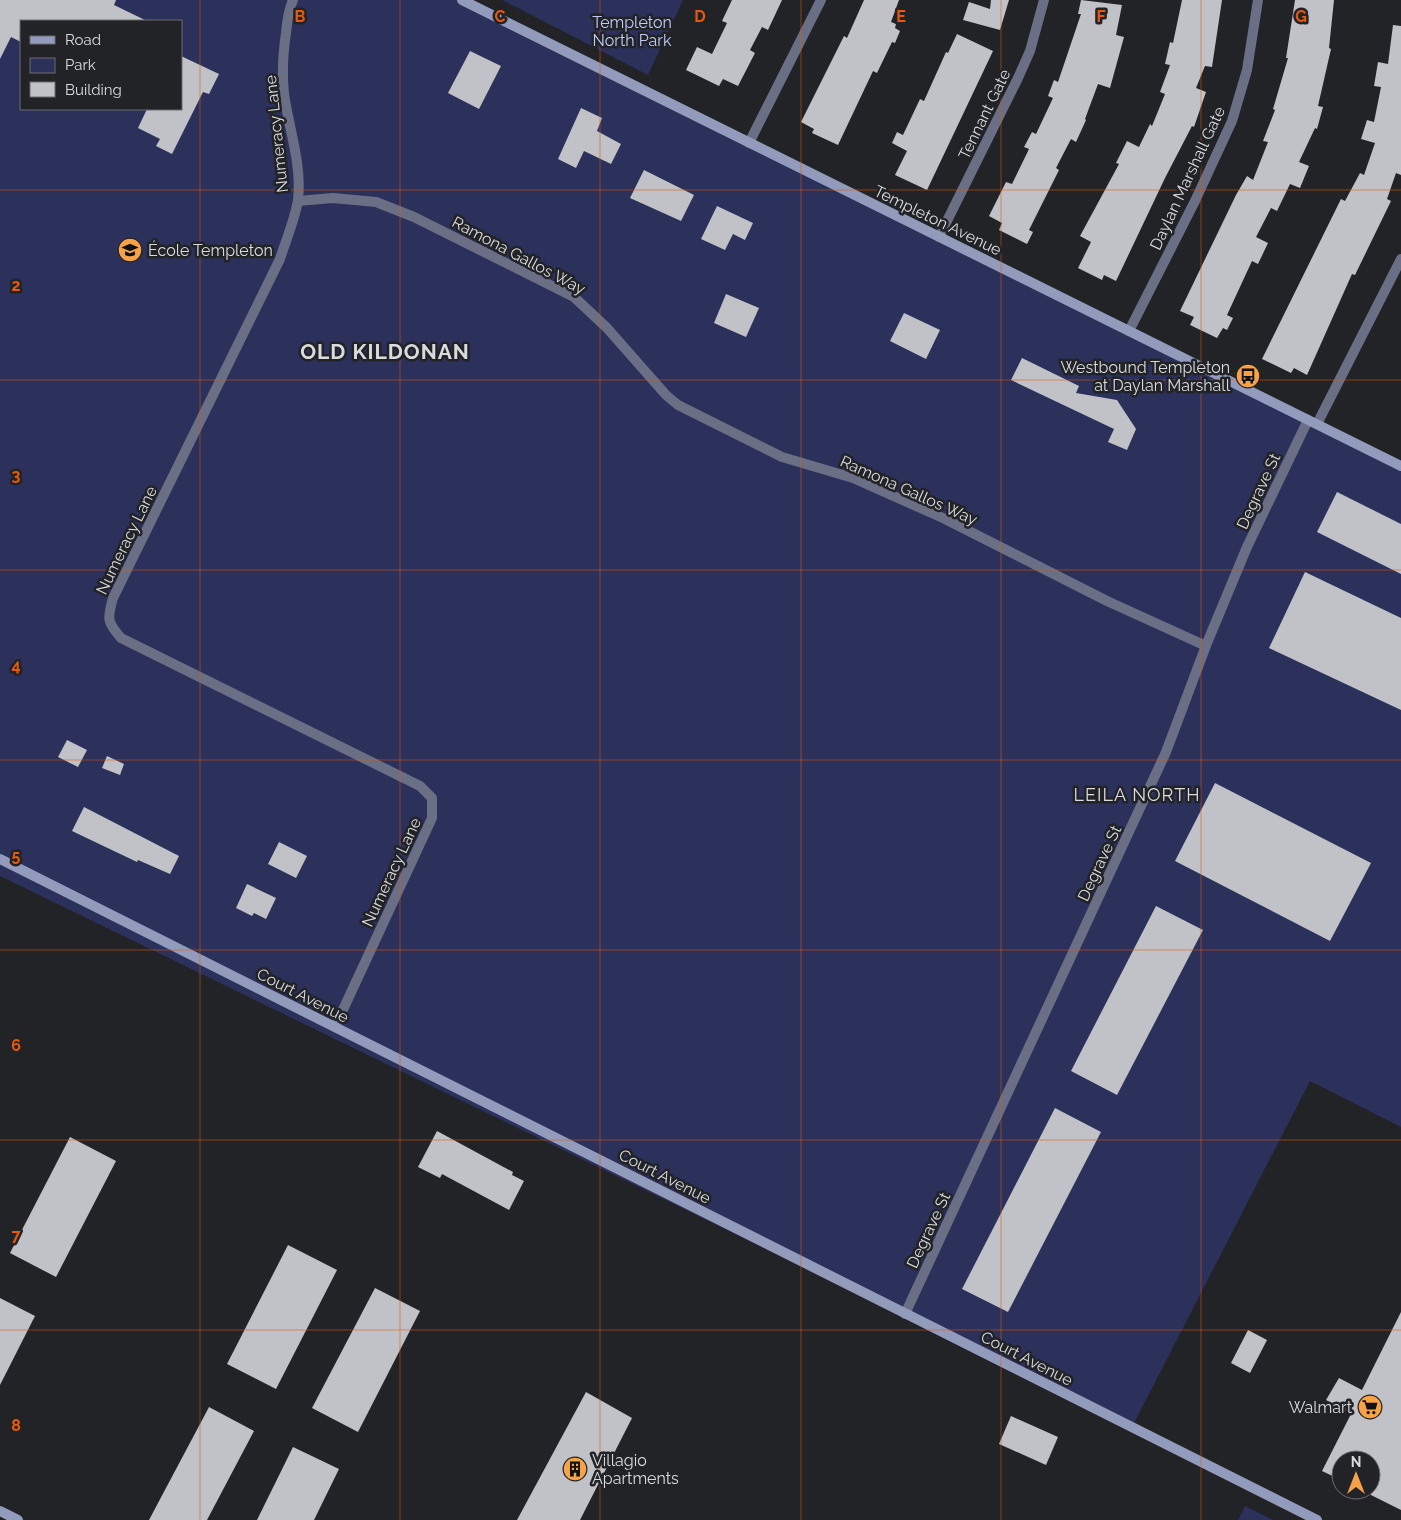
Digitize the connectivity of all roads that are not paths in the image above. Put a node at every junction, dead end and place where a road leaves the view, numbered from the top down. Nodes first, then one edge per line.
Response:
1 (293, 0) edge
2 (462, 0) edge
3 (820, 0) edge
4 (1044, 0) edge
5 (1258, 0) edge
6 (749, 142) junction
7 (298, 200) junction
8 (939, 237) junction
9 (1401, 259) edge
10 (1129, 331) junction
11 (1312, 422) junction
12 (1401, 466) edge
13 (1206, 646) junction
14 (0, 859) edge
15 (335, 1028) junction
16 (905, 1314) junction
17 (0, 1511) edge
18 (18, 1520) edge
19 (1317, 1520) edge

1 - 7 street, Numeracy Lane
2 - 6 street, Templeton Avenue
3 - 6 street
4 - 8 street, Tennant Gate
5 - 10 street, Daylan Marshall Gate
6 - 8 street, Templeton Avenue
7 - 13 street, Ramona Gallos Way
7 - 15 street, Numeracy Lane
8 - 10 street, Templeton Avenue
9 - 11 street
10 - 11 street, Templeton Avenue
11 - 12 street, Templeton Avenue
11 - 13 street, Degrave St
13 - 16 street, Degrave St
14 - 15 street, Court Avenue
15 - 16 street, Court Avenue
16 - 19 street, Court Avenue
17 - 18 street

